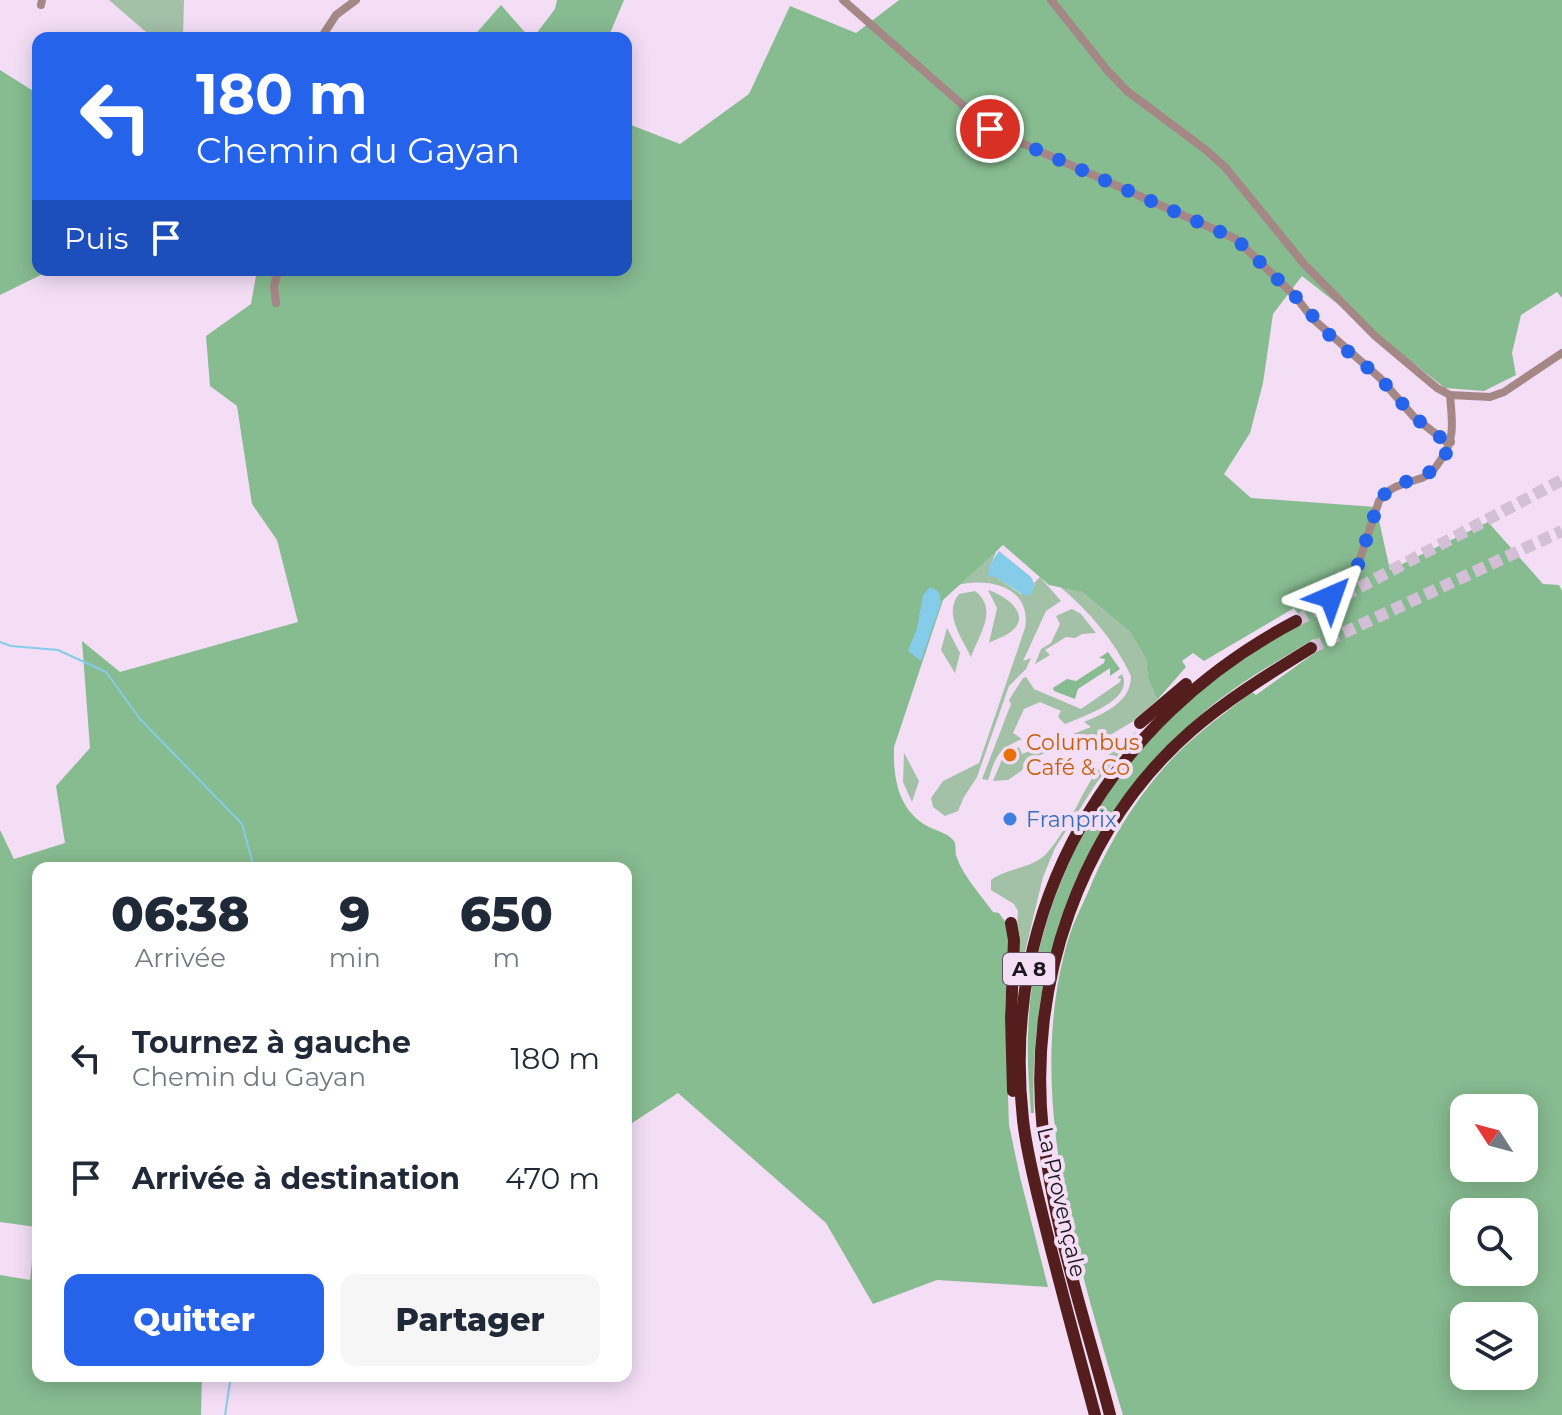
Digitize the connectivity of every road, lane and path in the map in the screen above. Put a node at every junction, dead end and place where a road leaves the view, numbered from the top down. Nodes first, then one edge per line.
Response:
1 (356, 0) edge
2 (843, 0) edge
3 (1051, 0) edge
4 (325, 32) edge
5 (277, 276) edge
6 (276, 303) dead end
7 (1562, 353) edge
8 (1450, 395) junction
9 (1451, 442) junction
10 (1331, 597) dead end
11 (1296, 621) tunnel mouth
12 (1311, 648) tunnel mouth
13 (1237, 655) junction
14 (1140, 723) dead end
15 (1011, 923) dead end
16 (1027, 1151) junction
17 (1095, 1415) edge
18 (1110, 1415) edge

1 - 4 street
2 - 9 street
3 - 8 street
5 - 6 street
7 - 8 street
8 - 9 street
9 - 10 street
11 - 13 highway, La Provençale / A 8
12 - 18 highway, La Provençale / A 8
13 - 14 highway
13 - 16 highway, La Provençale / A 8
15 - 16 highway
16 - 17 highway, La Provençale / A 8

